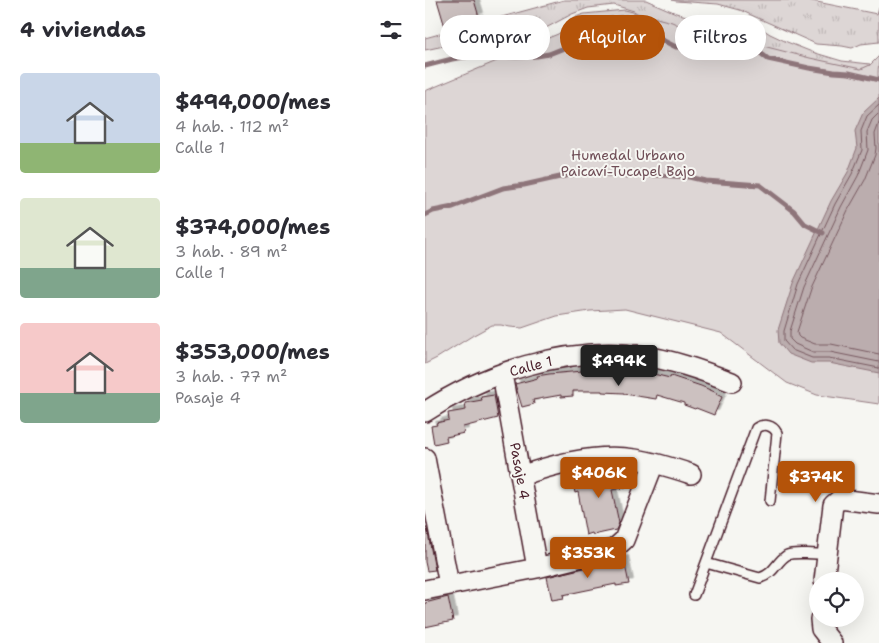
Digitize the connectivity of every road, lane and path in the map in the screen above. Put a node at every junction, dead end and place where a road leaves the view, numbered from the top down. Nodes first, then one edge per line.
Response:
1 (502, 374) junction
2 (732, 382) dead end
3 (425, 412) edge
4 (425, 458) edge
5 (654, 463) junction
6 (691, 474) dead end
7 (521, 476) junction
8 (770, 501) dead end
9 (879, 504) edge
10 (433, 539) edge
11 (827, 555) junction
12 (706, 563) junction
13 (537, 568) junction
14 (825, 572) edge
15 (449, 585) junction
16 (425, 590) edge
17 (694, 595) dead end
18 (820, 627) edge
19 (832, 643) edge

1 - 2 street, Calle 1
1 - 3 street, Calle 1
1 - 7 street, Pasaje 4
4 - 10 street
5 - 6 street
5 - 7 street
5 - 13 street
7 - 13 street, Pasaje 4
8 - 12 lane
9 - 11 street
10 - 15 street
11 - 12 lane
11 - 14 street
12 - 17 lane
13 - 15 street
15 - 16 street
18 - 19 street

